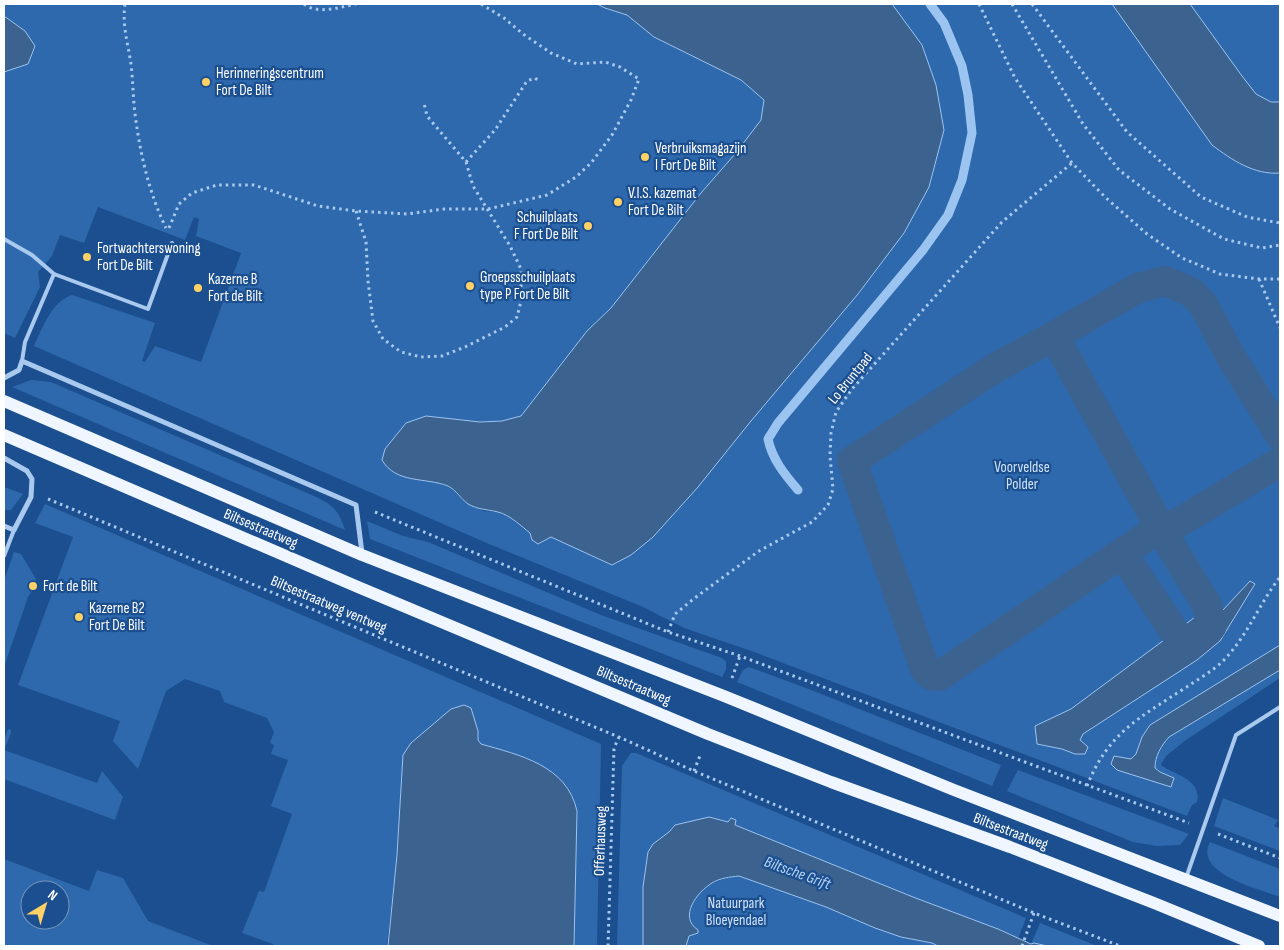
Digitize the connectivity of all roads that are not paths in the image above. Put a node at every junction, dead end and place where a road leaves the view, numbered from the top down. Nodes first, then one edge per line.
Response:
1 (4, 239) edge
2 (172, 243) dead end
3 (54, 274) junction
4 (22, 361) junction
5 (4, 378) edge
6 (4, 401) edge
7 (4, 435) edge
8 (4, 458) edge
9 (4, 526) edge
10 (14, 530) junction
11 (362, 555) junction
12 (4, 556) edge
13 (1280, 707) edge
14 (1185, 880) junction
15 (1280, 916) edge
16 (1259, 946) edge

1 - 3 lane
2 - 3 lane
3 - 4 lane
4 - 5 street
4 - 11 street
6 - 11 main road, Biltsestraatweg
7 - 16 main road, Biltsestraatweg
8 - 10 street
9 - 10 street
10 - 12 lane
11 - 14 main road, Biltsestraatweg
13 - 14 lane
14 - 15 main road, Biltsestraatweg

